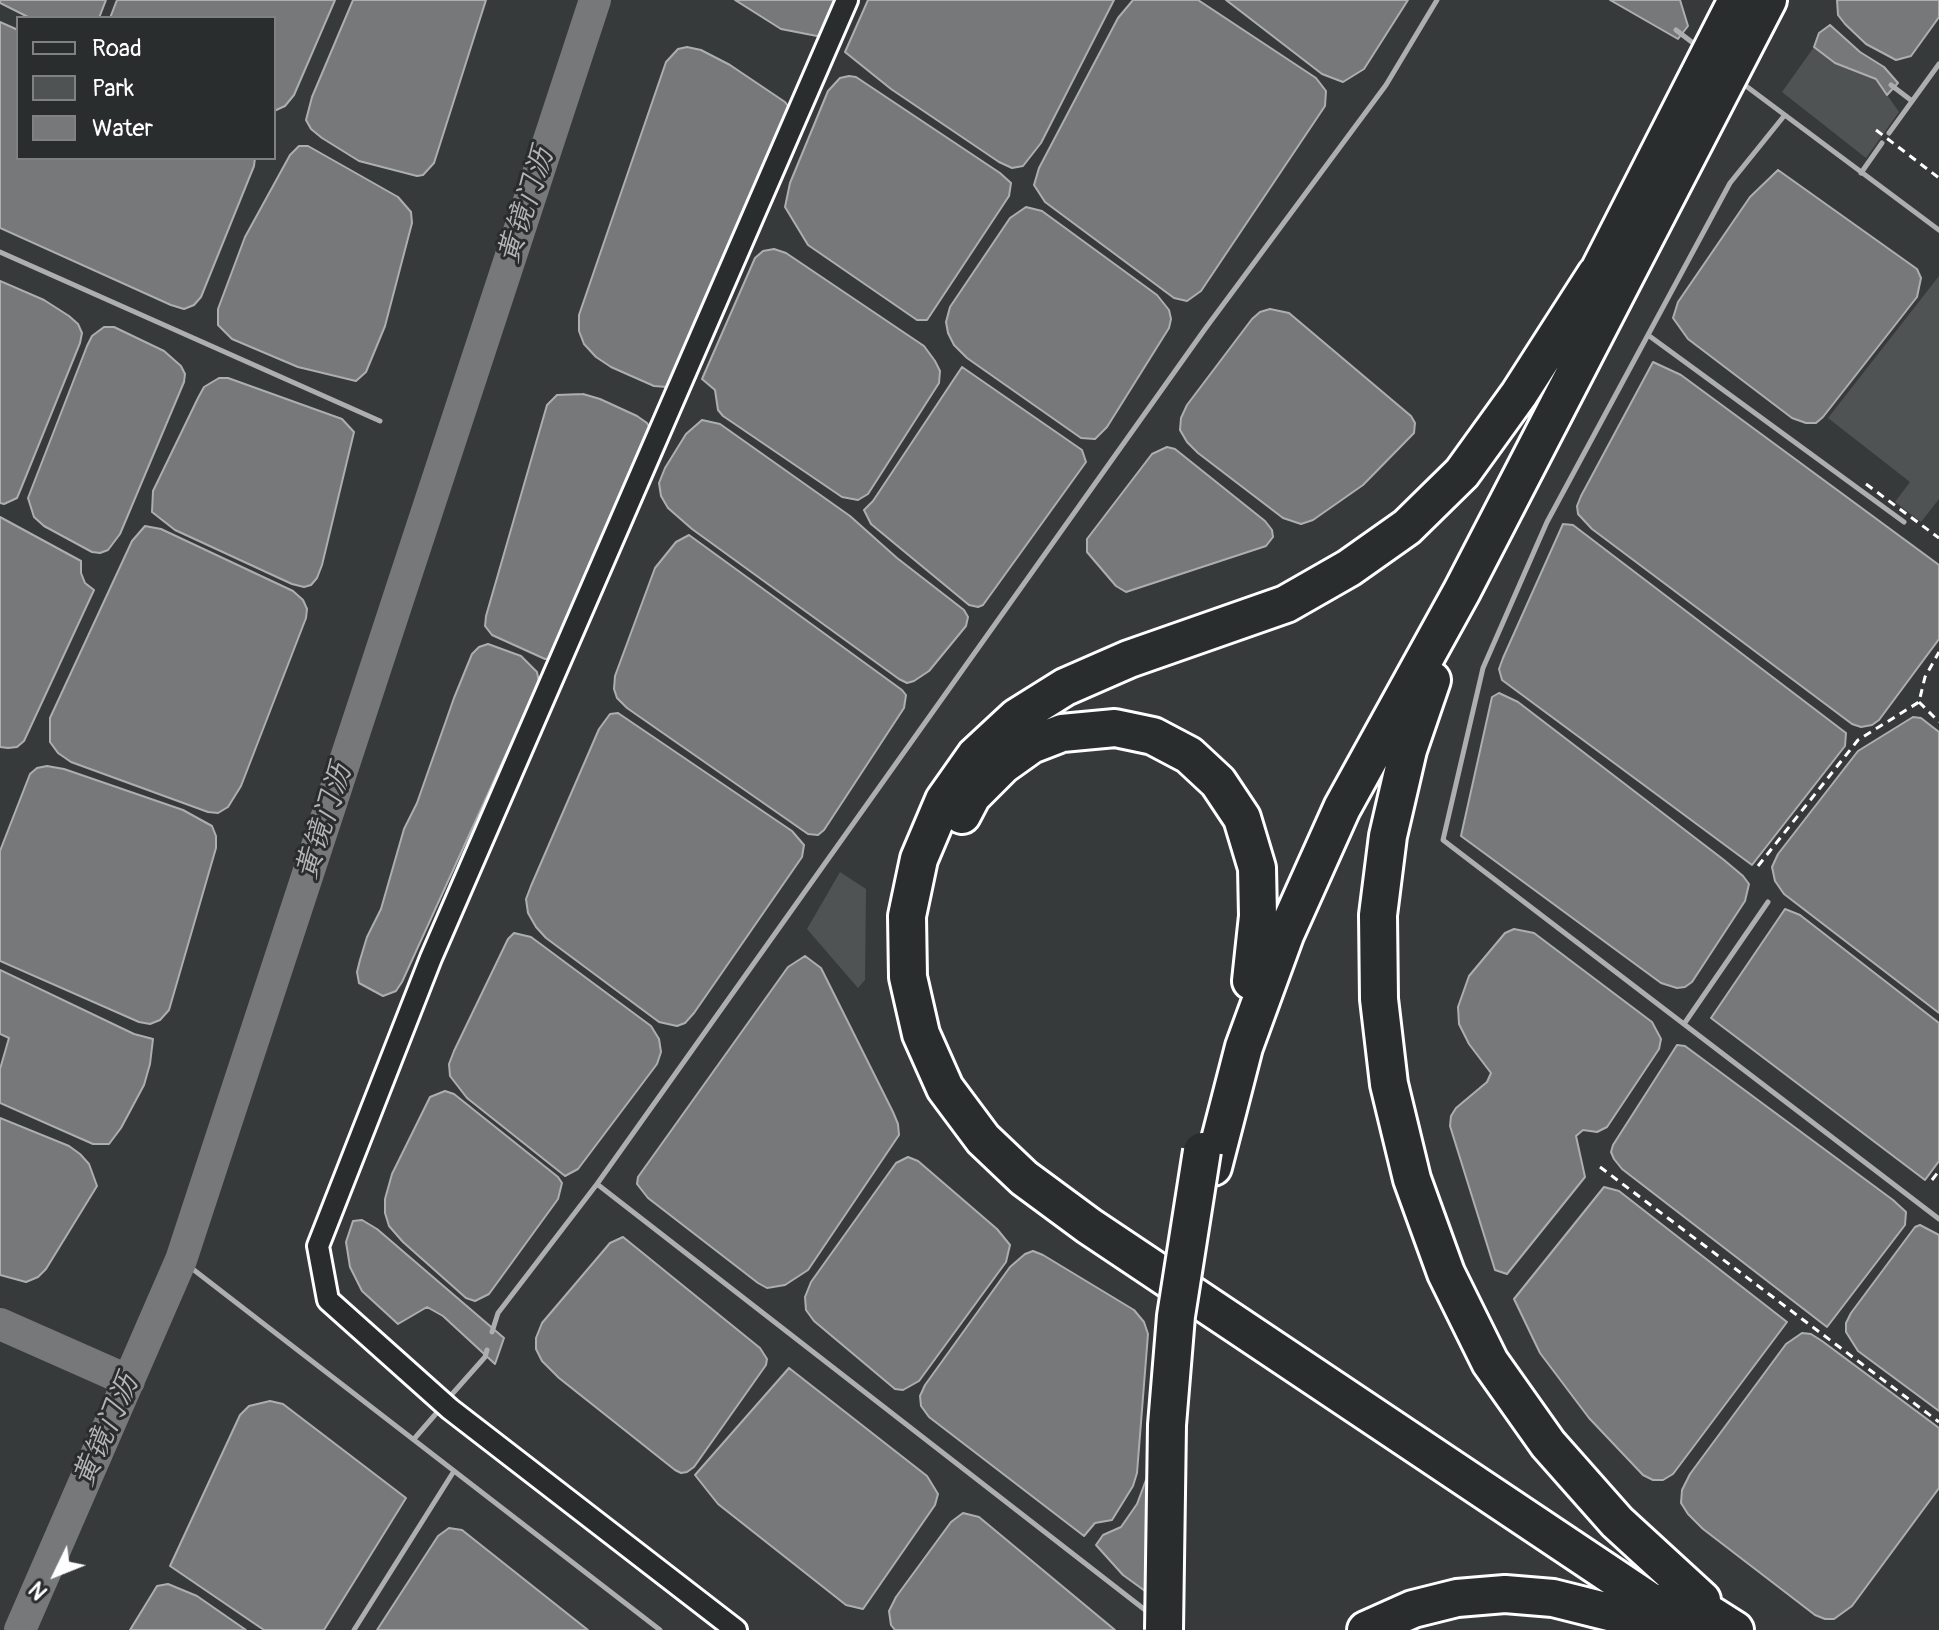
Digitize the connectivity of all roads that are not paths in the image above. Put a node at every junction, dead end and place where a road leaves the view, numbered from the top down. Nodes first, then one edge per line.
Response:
1 (847, 0) edge
2 (1737, 0) edge
3 (1768, 0) edge
4 (1596, 274) junction
5 (1462, 591) junction
6 (1336, 806) junction
7 (1251, 981) junction
8 (1734, 1629) edge
9 (736, 1630) edge
10 (1164, 1630) edge
11 (1184, 1630) edge
12 (1366, 1630) edge
13 (1655, 1630) edge
14 (1693, 1630) edge

1 - 9 street
2 - 4 highway
3 - 5 highway
4 - 6 highway
4 - 14 highway
5 - 6 highway
5 - 8 highway
6 - 7 highway
6 - 11 highway
7 - 8 highway
7 - 10 highway, bridge
12 - 13 highway

